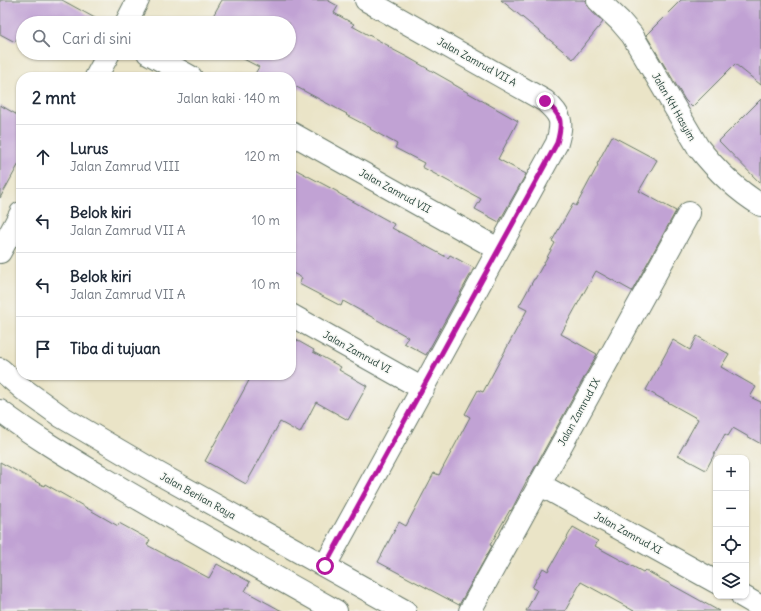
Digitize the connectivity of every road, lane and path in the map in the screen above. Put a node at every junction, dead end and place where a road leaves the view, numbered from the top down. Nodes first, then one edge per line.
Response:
1 (138, 0) edge
2 (366, 0) edge
3 (598, 0) edge
4 (130, 16) edge
5 (105, 60) edge
6 (161, 60) edge
7 (99, 72) edge
8 (182, 72) edge
9 (296, 136) edge
10 (761, 205) edge
11 (689, 213) dead end
12 (16, 222) edge
13 (498, 249) junction
14 (0, 252) edge
15 (296, 318) edge
16 (0, 369) edge
17 (423, 389) junction
18 (0, 411) edge
19 (540, 484) junction
20 (325, 566) junction
21 (713, 580) edge
22 (747, 599) edge
23 (761, 607) edge
24 (336, 611) edge
25 (405, 611) edge
26 (470, 611) edge

1 - 4 street
2 - 13 street, Jalan Zamrud VII A
3 - 10 street, Jalan KH Hasyim
5 - 7 street
6 - 8 street
9 - 13 street, Jalan Zamrud VII
11 - 19 street, Jalan Zamrud IX
12 - 14 street
13 - 17 street
15 - 17 street, Jalan Zamrud VI
16 - 20 street, Jalan Berlian Raya
17 - 20 street
18 - 24 street
19 - 21 street, Jalan Zamrud XI
19 - 26 street, Jalan Zamrud IX
20 - 25 street, Jalan Berlian Raya
22 - 23 street

